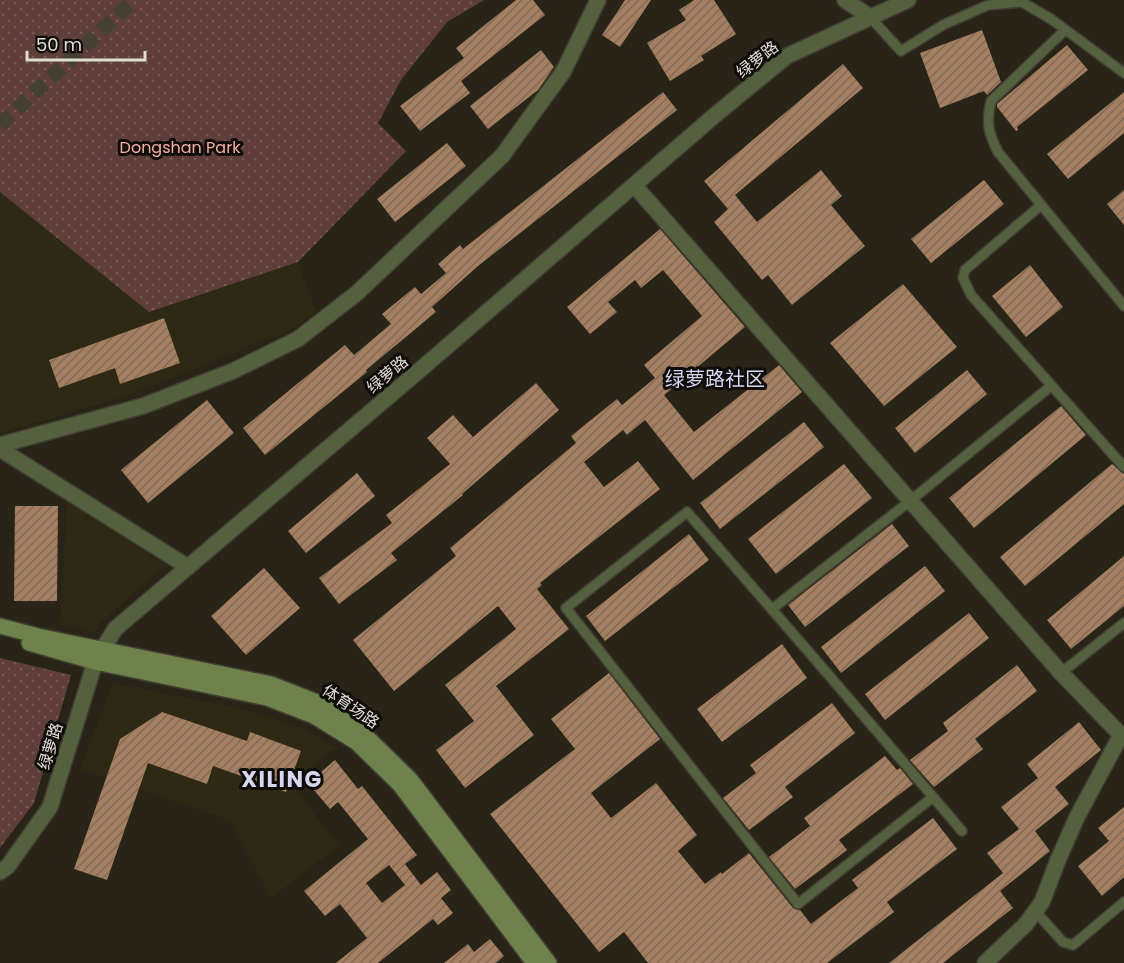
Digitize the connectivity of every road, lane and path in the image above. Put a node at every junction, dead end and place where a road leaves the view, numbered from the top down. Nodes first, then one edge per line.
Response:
1 (598, 0) edge
2 (845, 0) edge
3 (908, 0) edge
4 (870, 17) junction
5 (1065, 30) junction
6 (1124, 73) edge
7 (634, 185) junction
8 (1041, 206) junction
9 (1124, 306) edge
10 (1051, 386) junction
11 (0, 447) edge
12 (1124, 467) edge
13 (910, 501) junction
14 (188, 567) junction
15 (772, 609) junction
16 (1124, 623) edge
17 (0, 626) edge
18 (0, 635) edge
19 (98, 655) junction
20 (1061, 674) junction
21 (1123, 736) edge
22 (933, 797) junction
23 (962, 831) dead end
24 (0, 872) edge
25 (1124, 902) edge
26 (1035, 911) junction
27 (534, 963) edge
28 (549, 963) edge
29 (985, 963) edge

1 - 11 street
2 - 4 street
3 - 4 street, 绿萝路
4 - 5 lane
4 - 7 street, 绿萝路
5 - 6 lane
5 - 8 lane
7 - 13 street
7 - 14 street, 绿萝路
8 - 9 lane
8 - 10 lane
10 - 12 lane
10 - 13 lane
11 - 14 street
13 - 15 lane
13 - 20 street
14 - 19 street, 绿萝路
15 - 22 lane
15 - 22 lane
16 - 20 lane
17 - 19 main road, 体育场路
18 - 19 main road, 体育场路
19 - 24 street, 绿萝路
19 - 27 main road, 体育场路
19 - 28 main road, 体育场路
20 - 21 street
21 - 26 street
22 - 23 lane
25 - 26 lane
26 - 29 street

